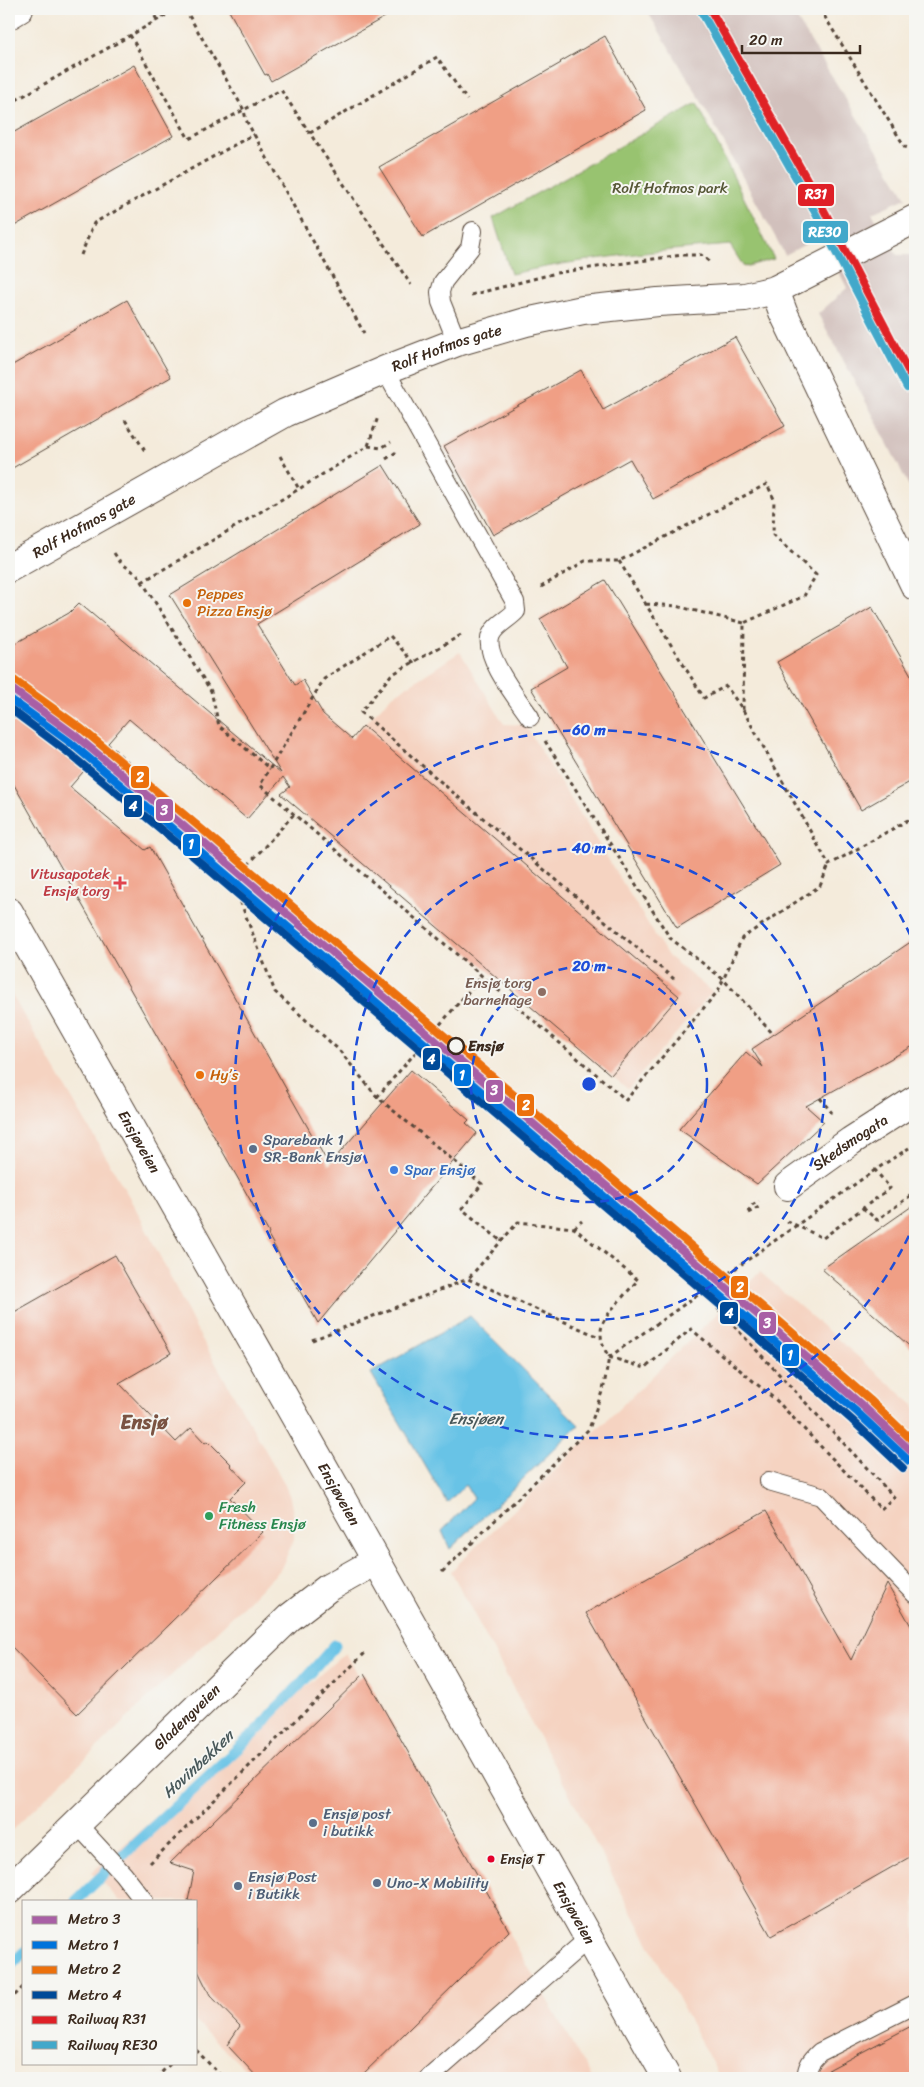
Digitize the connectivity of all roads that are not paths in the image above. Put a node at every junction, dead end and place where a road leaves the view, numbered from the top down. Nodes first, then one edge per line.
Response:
1 (19, 9) edge
2 (9, 14) edge
3 (915, 219) edge
4 (473, 232) dead end
5 (775, 290) junction
6 (457, 342) junction
7 (385, 370) junction
8 (9, 568) edge
9 (915, 586) edge
10 (530, 717) road end
11 (9, 912) edge
12 (915, 1100) edge
13 (788, 1186) dead end
14 (769, 1481) dead end
15 (376, 1561) junction
16 (915, 1594) edge
17 (77, 1824) junction
18 (9, 1890) edge
19 (143, 1900) edge
20 (588, 1939) junction
21 (915, 2004) edge
22 (429, 2078) edge
23 (667, 2078) edge
24 (806, 2078) edge

1 - 2 street
3 - 5 street, Rolf Hofmos gate
4 - 6 lane
5 - 6 street, Rolf Hofmos gate
5 - 9 street
6 - 7 street, Rolf Hofmos gate
7 - 8 street, Rolf Hofmos gate
7 - 10 lane
11 - 15 street, Ensjøveien
12 - 13 street, Skedsmogata
14 - 16 lane
15 - 17 street, Gladengveien
15 - 20 street, Ensjøveien
17 - 18 street, Gladengveien
17 - 19 lane
20 - 22 lane
20 - 23 street, Ensjøveien
21 - 24 lane

